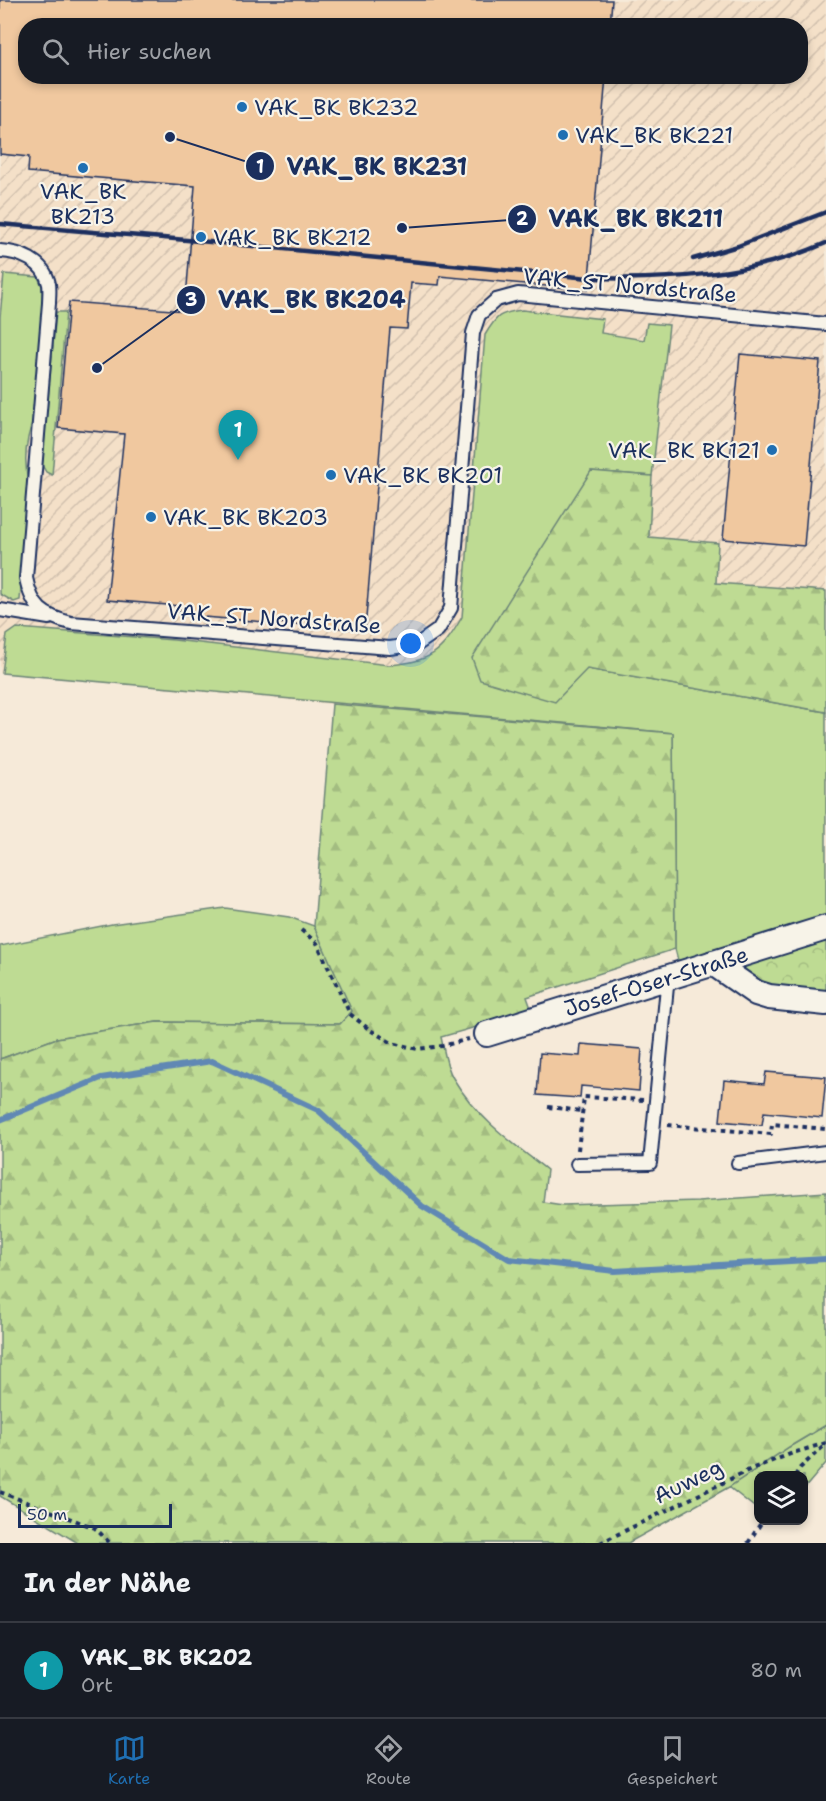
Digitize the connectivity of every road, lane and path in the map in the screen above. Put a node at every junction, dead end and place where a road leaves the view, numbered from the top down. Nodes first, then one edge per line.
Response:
1 (0, 251) edge
2 (826, 324) edge
3 (0, 610) edge
4 (52, 618) junction
5 (826, 928) edge
6 (301, 930) dead end
7 (713, 963) junction
8 (668, 976) junction
9 (826, 1003) edge
10 (487, 1034) joint
11 (656, 1101) junction
12 (548, 1107) dead end
13 (582, 1111) junction
14 (654, 1124) junction
15 (826, 1129) edge
16 (826, 1152) edge
17 (738, 1163) dead end
18 (576, 1164) joint
19 (826, 1444) edge
20 (798, 1471) edge
21 (0, 1492) edge
22 (761, 1525) edge
23 (110, 1543) edge
24 (600, 1543) edge
25 (748, 1543) edge

1 - 4 lane
2 - 4 lane, VAK_ST Nordstraße
3 - 4 lane, VAK_ST Nordstraße
5 - 7 street, Josef-Oser-Straße
6 - 10 path
7 - 8 street, Josef-Oser-Straße
7 - 9 street
8 - 10 street, Josef-Oser-Straße
8 - 11 lane
11 - 13 path
11 - 14 lane
12 - 13 path
13 - 18 path
14 - 15 path
14 - 18 lane
16 - 17 lane
19 - 20 path
19 - 24 path, Auweg
21 - 23 path
22 - 25 path

